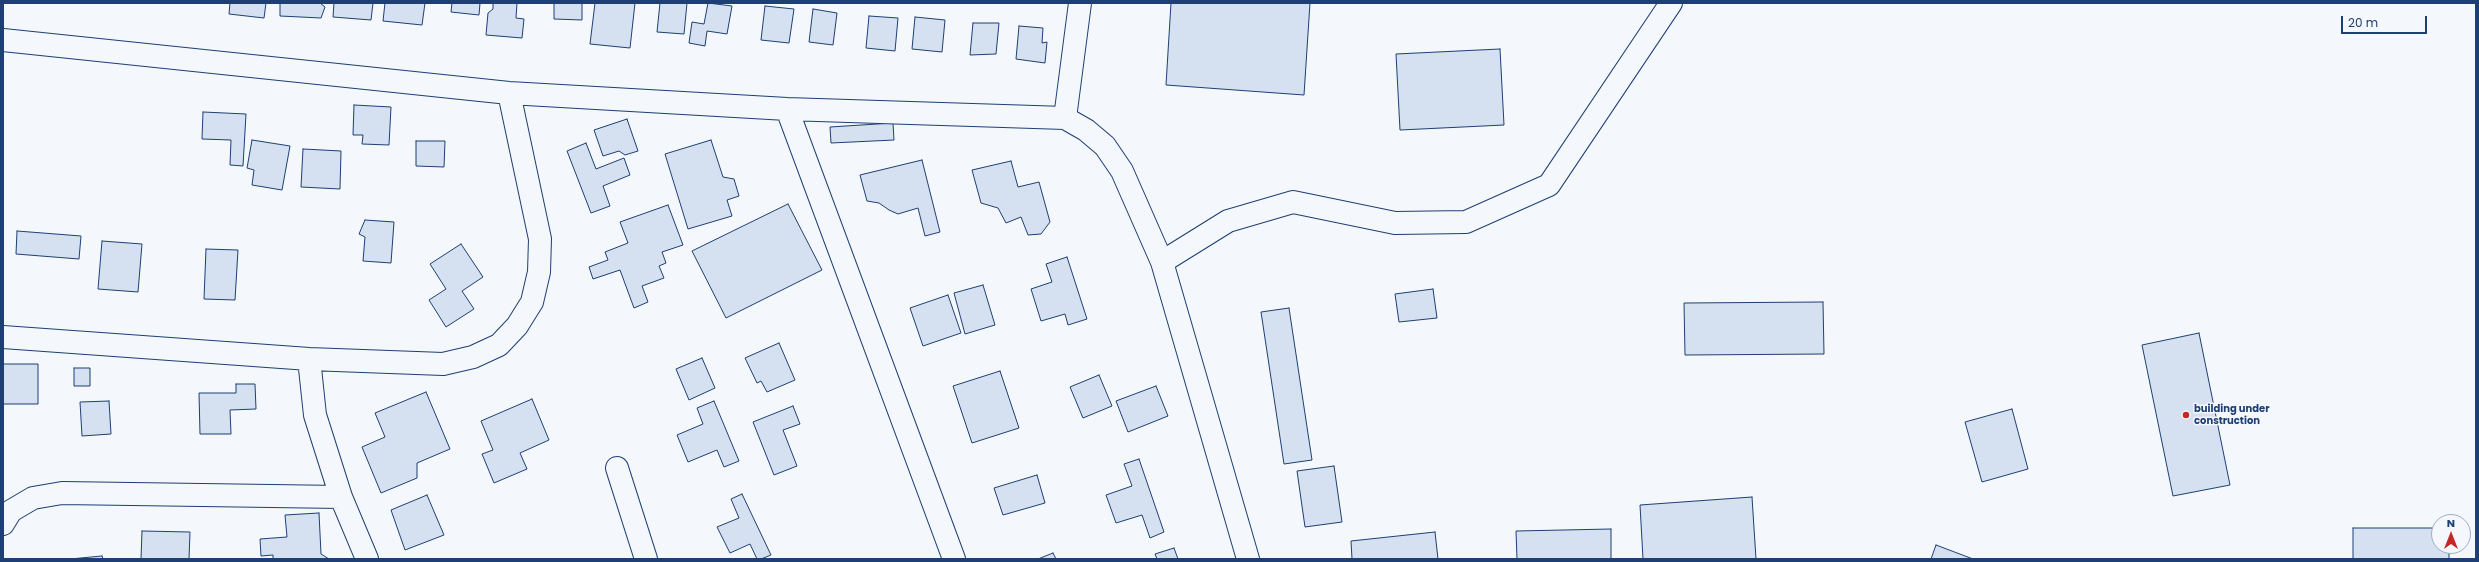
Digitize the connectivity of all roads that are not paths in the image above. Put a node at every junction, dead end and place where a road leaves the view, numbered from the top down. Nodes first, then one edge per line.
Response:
1 (1080, 3) edge
2 (1671, 3) edge
3 (3, 40) edge
4 (509, 93) junction
5 (787, 109) junction
6 (1065, 118) junction
7 (1162, 262) junction
8 (3, 337) edge
9 (309, 359) junction
10 (617, 468) dead end
11 (341, 498) junction
12 (3, 524) edge
13 (367, 559) edge
14 (646, 559) edge
15 (954, 559) edge
16 (1248, 559) edge

1 - 6 street
2 - 7 street
3 - 4 street
4 - 5 street
4 - 9 street
5 - 6 street
5 - 15 street
6 - 7 street
7 - 16 street
8 - 9 street
9 - 11 street
10 - 14 street
11 - 12 street
11 - 13 street

